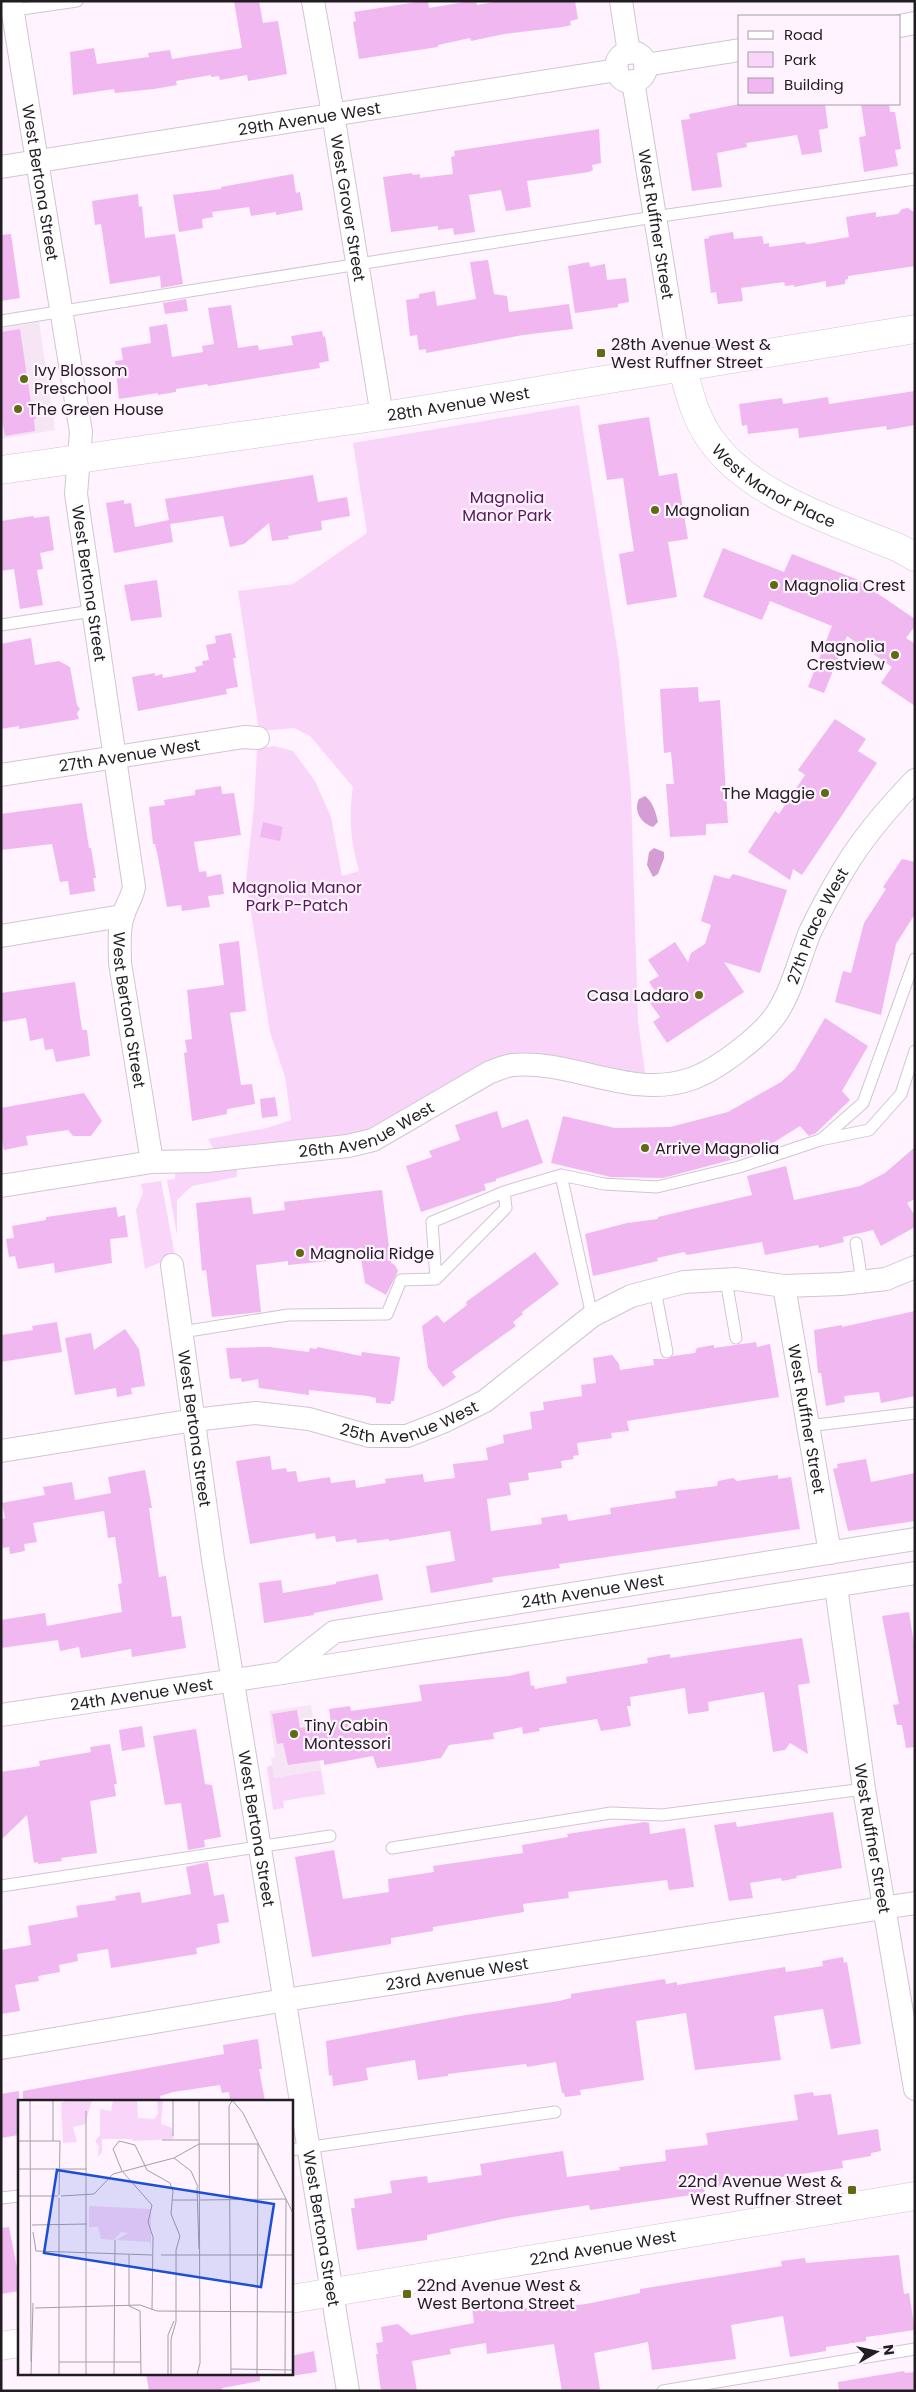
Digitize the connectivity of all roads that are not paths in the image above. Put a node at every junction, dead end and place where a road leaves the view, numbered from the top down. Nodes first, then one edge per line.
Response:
1 (78, 1) edge
2 (313, 1) edge
3 (621, 1) edge
4 (8, 8) edge
5 (915, 23) edge
6 (901, 26) edge
7 (738, 50) edge
8 (631, 67) junction
9 (333, 114) junction
10 (36, 162) junction
11 (1, 167) edge
12 (915, 179) edge
13 (654, 217) junction
14 (358, 265) junction
15 (62, 312) junction
16 (1, 321) edge
17 (915, 329) edge
18 (682, 366) junction
19 (382, 416) junction
20 (80, 459) junction
21 (1, 470) edge
22 (915, 558) edge
23 (92, 611) junction
24 (1, 625) edge
25 (258, 738) dead end
26 (115, 757) junction
27 (1, 775) edge
28 (915, 780) edge
29 (122, 916) junction
30 (1, 936) edge
31 (915, 959) edge
32 (915, 1051) edge
33 (718, 1066) joint
34 (820, 1140) junction
35 (152, 1162) junction
36 (561, 1175) junction
37 (1, 1186) edge
38 (504, 1192) junction
39 (856, 1243) dead end
40 (172, 1265) dead end
41 (915, 1268) edge
42 (436, 1280) junction
43 (726, 1280) junction
44 (862, 1282) junction
45 (784, 1286) junction
46 (655, 1290) junction
47 (592, 1316) junction
48 (182, 1332) junction
49 (736, 1338) dead end
50 (667, 1352) dead end
51 (915, 1413) edge
52 (194, 1420) junction
53 (808, 1426) junction
54 (1, 1451) edge
55 (915, 1539) edge
56 (830, 1553) junction
57 (915, 1573) edge
58 (836, 1587) junction
59 (282, 1674) junction
60 (233, 1680) junction
61 (1, 1715) edge
62 (864, 1789) junction
63 (330, 1836) dead end
64 (261, 1847) junction
65 (392, 1848) dead end
66 (1, 1886) edge
67 (915, 1902) edge
68 (884, 1908) junction
69 (285, 2000) junction
70 (1, 2048) edge
71 (912, 2049) edge
72 (915, 2089) edge
73 (555, 2112) dead end
74 (300, 2148) edge
75 (18, 2196) edge
76 (915, 2196) edge
77 (1, 2198) edge
78 (330, 2294) junction
79 (292, 2300) edge
80 (18, 2344) edge
81 (1, 2346) edge
82 (915, 2349) edge
83 (348, 2391) edge
84 (663, 2391) edge

1 - 4 lane
2 - 9 street, West Grover Street
3 - 8 street, West Ruffner Street
4 - 10 street, West Bertona Street
5 - 6 street
7 - 8 street, 29th Avenue West
8 - 9 street, 29th Avenue West
8 - 13 street, West Ruffner Street
9 - 10 street, 29th Avenue West
9 - 14 street, West Grover Street
10 - 11 street, 29th Avenue West
10 - 15 street, West Bertona Street
12 - 13 lane
13 - 14 lane
13 - 18 street, West Ruffner Street
14 - 15 lane
14 - 19 street, West Grover Street
15 - 16 lane
15 - 20 street, West Bertona Street
17 - 18 street, 28th Avenue West
18 - 19 street, 28th Avenue West
18 - 22 street, West Manor Place
19 - 20 street, 28th Avenue West
20 - 21 street, 28th Avenue West
20 - 23 street, West Bertona Street
23 - 24 lane
23 - 26 street, West Bertona Street
25 - 26 street, 27th Avenue West
26 - 27 street, 27th Avenue West
26 - 29 street, West Bertona Street
28 - 33 street, 27th Place West
29 - 30 street
29 - 35 street, West Bertona Street
31 - 34 lane
32 - 34 lane
33 - 35 street, 26th Avenue West
34 - 36 lane
35 - 37 street, 26th Avenue West
36 - 38 lane
36 - 47 lane
38 - 42 lane
38 - 42 lane
39 - 44 lane
40 - 48 street, West Bertona Street
41 - 44 street, 25th Avenue West
42 - 48 lane
43 - 45 street, 25th Avenue West
43 - 46 street, 25th Avenue West
43 - 49 lane
44 - 45 street, 25th Avenue West
45 - 53 street, West Ruffner Street
46 - 47 street, 25th Avenue West
46 - 50 lane
47 - 52 street, 25th Avenue West
48 - 52 street, West Bertona Street
51 - 53 lane
52 - 54 street, 25th Avenue West
52 - 60 street, West Bertona Street
53 - 56 street, West Ruffner Street
55 - 56 street, 24th Avenue West
56 - 59 street, 24th Avenue West
57 - 58 street, 24th Avenue West
58 - 59 street, 24th Avenue West
58 - 62 street, West Ruffner Street
59 - 60 street, 24th Avenue West
60 - 61 street, 24th Avenue West
60 - 64 street, West Bertona Street
62 - 65 lane
62 - 68 street, West Ruffner Street
63 - 64 lane
64 - 66 lane
64 - 69 street, West Bertona Street
67 - 68 street, 23rd Avenue West
68 - 69 street, 23rd Avenue West
68 - 71 street, West Ruffner Street
69 - 70 street, 23rd Avenue West
69 - 74 street, West Bertona Street
71 - 72 street, West Ruffner Street
73 - 74 lane
74 - 78 street, West Bertona Street
75 - 77 lane
76 - 78 street, 22nd Avenue West
78 - 79 street, 22nd Avenue West
78 - 83 street, West Bertona Street
80 - 81 street
82 - 84 lane

